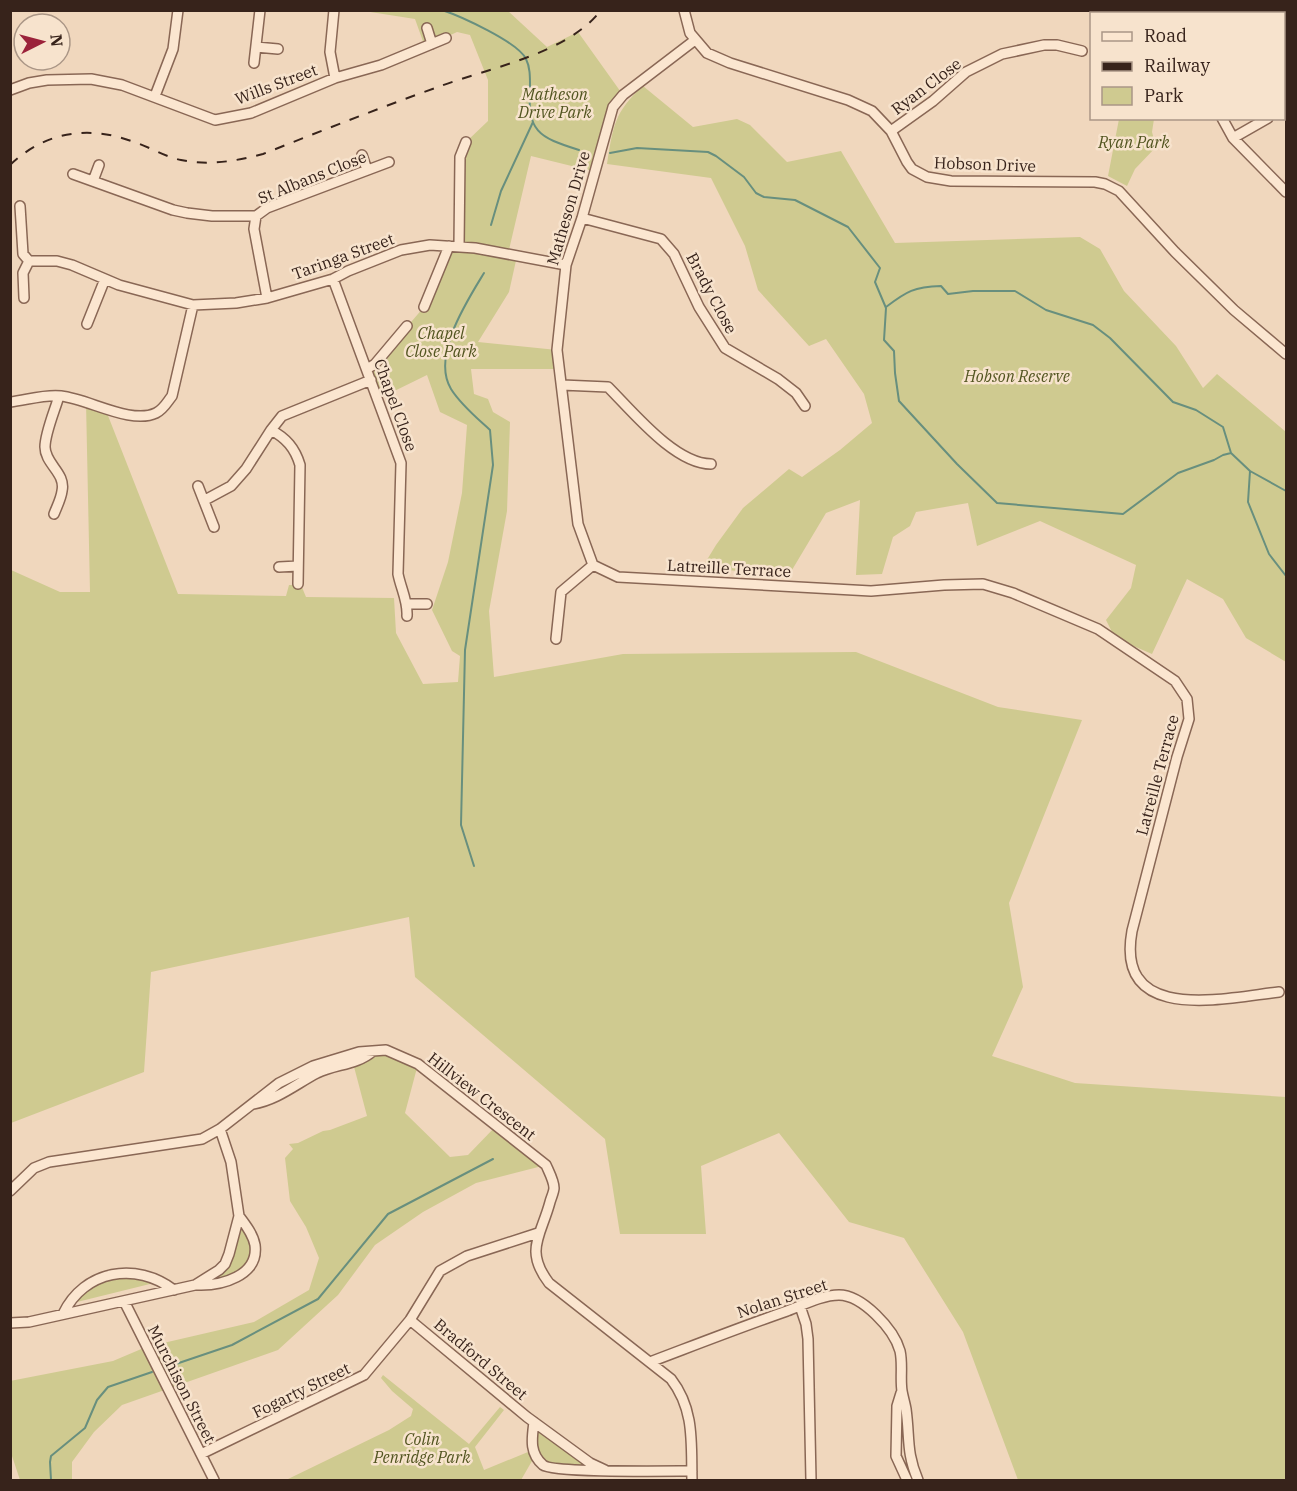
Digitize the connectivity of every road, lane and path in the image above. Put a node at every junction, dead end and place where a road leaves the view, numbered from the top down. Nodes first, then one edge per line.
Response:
1 (178, 10) edge
2 (260, 10) edge
3 (334, 10) edge
4 (684, 10) edge
5 (427, 28) dead end
6 (446, 38) dead end
7 (695, 40) junction
8 (432, 44) junction
9 (256, 47) junction
10 (278, 49) dead end
11 (1082, 51) dead end
12 (254, 63) dead end
13 (335, 78) junction
14 (10, 90) edge
15 (155, 96) junction
16 (1223, 120) edge
17 (1264, 120) edge
18 (891, 131) junction
19 (1233, 138) junction
20 (466, 142) dead end
21 (362, 155) dead end
22 (389, 162) dead end
23 (99, 165) dead end
24 (367, 170) junction
25 (73, 174) dead end
26 (93, 181) junction
27 (1287, 192) edge
28 (20, 206) dead end
29 (256, 216) junction
30 (582, 218) junction
31 (21, 223) junction
32 (10, 224) edge
33 (454, 246) junction
34 (29, 261) junction
35 (566, 265) junction
36 (105, 279) junction
37 (333, 279) junction
38 (24, 298) dead end
39 (267, 298) junction
40 (193, 305) junction
41 (424, 307) dead end
42 (87, 324) dead end
43 (407, 326) dead end
44 (1287, 354) edge
45 (367, 369) junction
46 (371, 380) junction
47 (562, 385) junction
48 (59, 396) junction
49 (10, 402) edge
50 (805, 406) dead end
51 (270, 430) junction
52 (711, 464) dead end
53 (198, 486) dead end
54 (205, 500) junction
55 (54, 514) dead end
56 (214, 527) dead end
57 (593, 565) junction
58 (298, 566) junction
59 (279, 567) dead end
60 (298, 584) dead end
61 (408, 603) junction
62 (427, 604) dead end
63 (407, 616) dead end
64 (556, 639) dead end
65 (1279, 992) dead end
66 (220, 1129) junction
67 (10, 1191) edge
68 (239, 1216) junction
69 (538, 1233) junction
70 (195, 1285) junction
71 (174, 1290) junction
72 (124, 1301) junction
73 (800, 1306) junction
74 (63, 1314) junction
75 (411, 1320) junction
76 (10, 1323) edge
77 (650, 1362) junction
78 (902, 1391) junction
79 (534, 1422) junction
80 (201, 1454) junction
81 (605, 1470) junction
82 (692, 1476) edge
83 (210, 1479) edge
84 (811, 1480) edge
85 (907, 1480) edge
86 (918, 1480) edge

1 - 15 street
2 - 9 street
3 - 13 street
4 - 7 street
5 - 8 street
6 - 8 street, Wills Street
7 - 18 street, Hobson Drive
7 - 30 street, Matheson Drive
8 - 13 street, Wills Street
9 - 10 street
9 - 12 street
11 - 18 street, Ryan Close
13 - 15 street, Wills Street
14 - 15 street, Wills Street
16 - 19 street
17 - 19 street
18 - 44 street, Hobson Drive
19 - 27 street
20 - 33 street
21 - 24 street
22 - 24 street, St Albans Close
23 - 26 street
24 - 29 street, St Albans Close
25 - 26 street, St Albans Close
26 - 29 street, St Albans Close
28 - 31 street
29 - 39 street
30 - 35 street, Matheson Drive
30 - 50 street, Brady Close
31 - 32 street
31 - 34 street
33 - 35 street, Taringa Street
33 - 37 street, Taringa Street
33 - 41 street
34 - 36 street, Taringa Street
34 - 38 street
35 - 47 street, Matheson Drive
36 - 40 street, Taringa Street
36 - 42 street
37 - 39 street, Taringa Street
37 - 45 street, Chapel Close
39 - 40 street, Taringa Street
40 - 48 street
43 - 45 street
45 - 46 street, Chapel Close
46 - 51 street
46 - 61 street, Chapel Close
47 - 52 street
47 - 57 street, Matheson Drive
48 - 49 street
48 - 55 street
51 - 54 street
51 - 58 street
53 - 54 street
54 - 56 street
57 - 64 street
57 - 65 street, Latreille Terrace
58 - 59 street
58 - 60 street
61 - 62 street
61 - 63 street, Chapel Close
66 - 67 street, Hillview Crescent
66 - 68 street
66 - 69 street, Hillview Crescent
68 - 70 street
68 - 70 street
69 - 75 street, Fogarty Street
69 - 77 street, Hillview Crescent
70 - 71 street
71 - 72 street
71 - 74 street
72 - 74 street
72 - 80 street, Murchison Street
73 - 77 street, Nolan Street
73 - 78 street, Nolan Street
73 - 84 street
74 - 76 street
75 - 79 street, Bradford Street
75 - 80 street, Fogarty Street
77 - 82 street, Hillview Crescent
78 - 85 street, Nolan Street
78 - 86 street, Nolan Street
79 - 81 street, Bradford Street
79 - 81 street, Bradford Street
80 - 83 street, Murchison Street
81 - 82 street, Bradford Street

